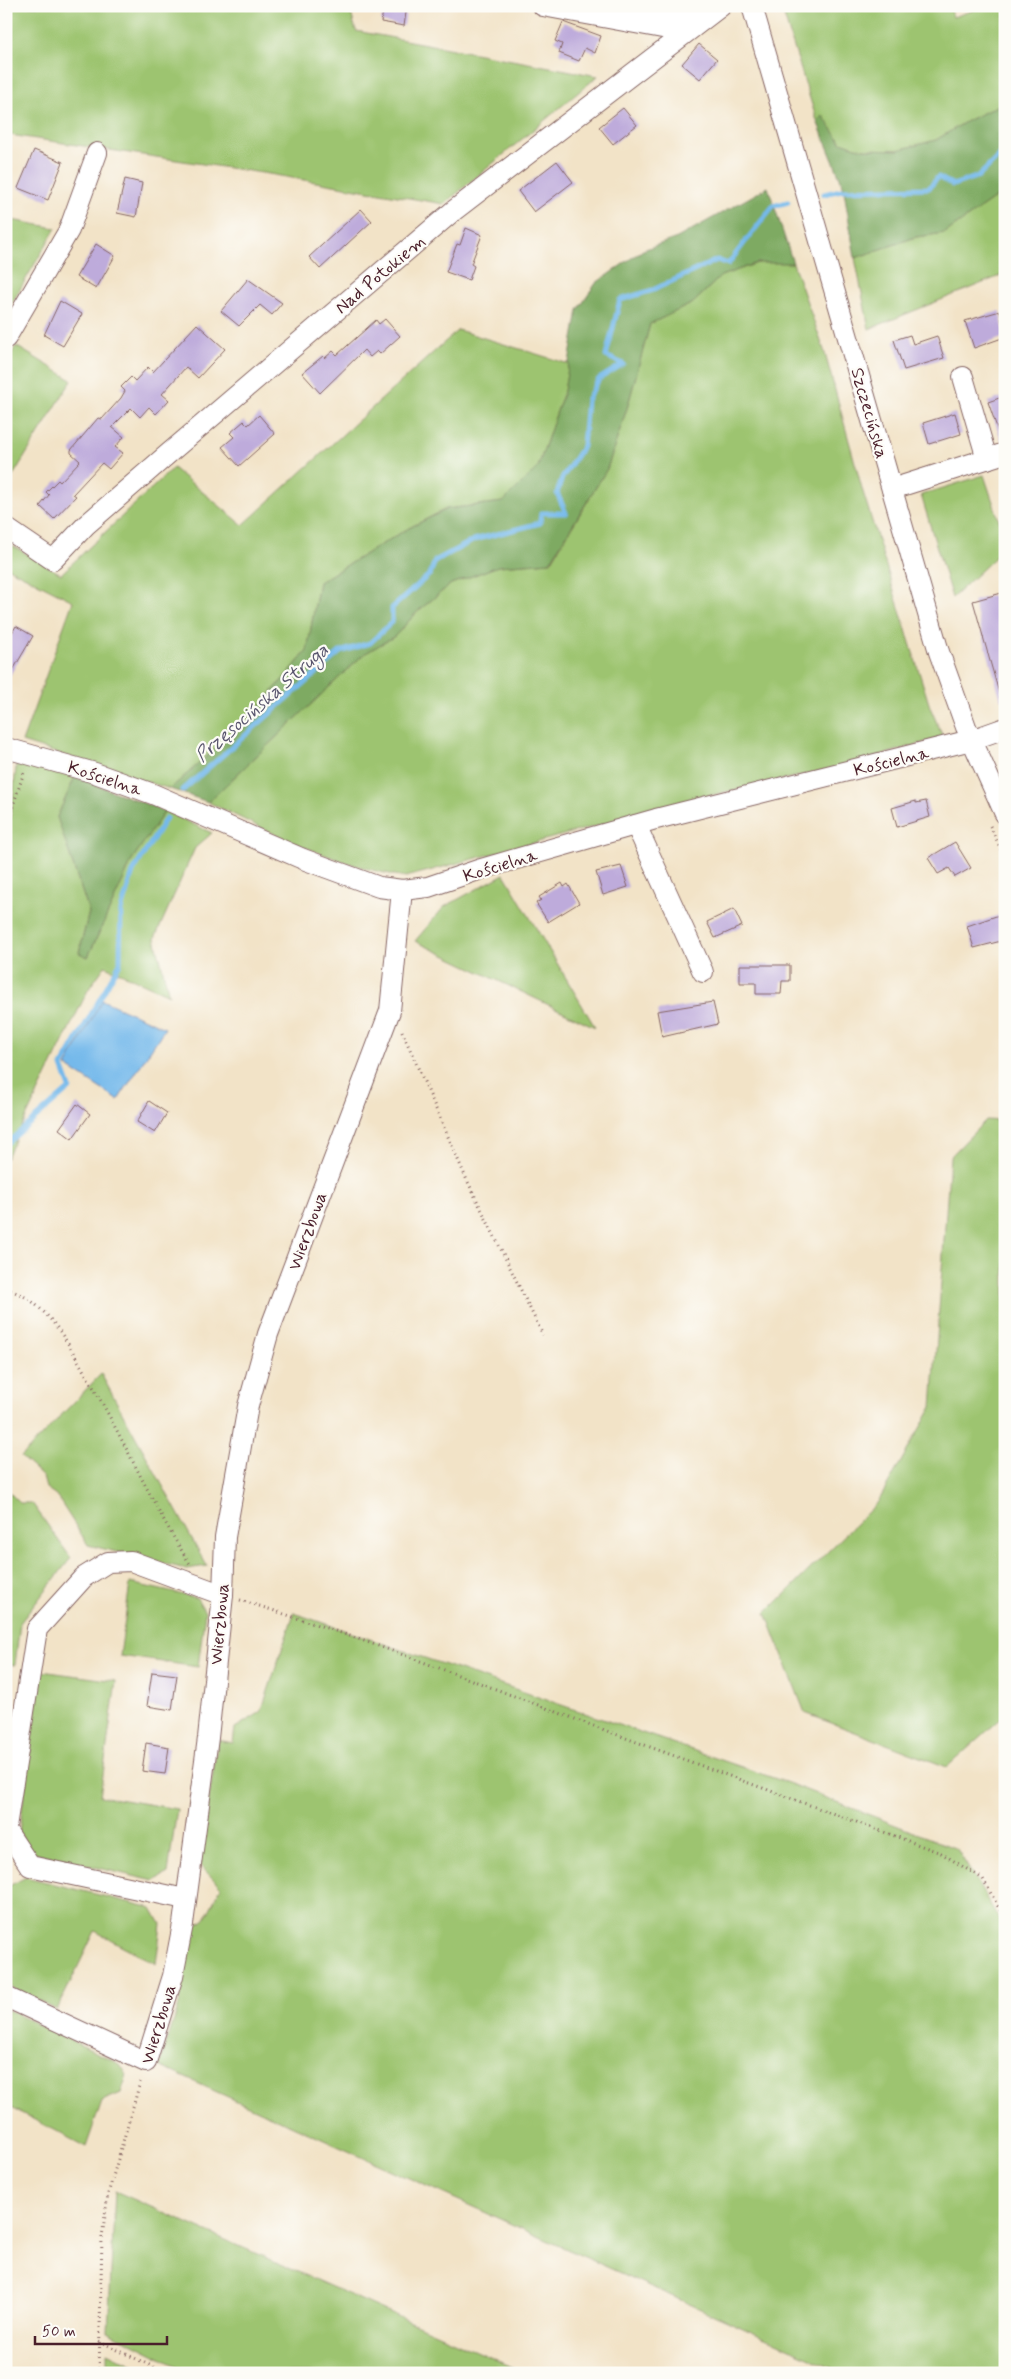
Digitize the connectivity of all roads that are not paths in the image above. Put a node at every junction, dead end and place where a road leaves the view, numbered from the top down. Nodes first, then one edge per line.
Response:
1 (543, 6) edge
2 (637, 6) edge
3 (721, 6) edge
4 (752, 6) edge
5 (703, 18) junction
6 (684, 32) junction
7 (96, 153) dead end
8 (6, 338) edge
9 (963, 377) dead end
10 (996, 456) edge
11 (892, 489) junction
12 (6, 528) edge
13 (1005, 728) edge
14 (971, 740) junction
15 (6, 748) edge
16 (1005, 814) edge
17 (636, 825) junction
18 (402, 890) junction
19 (703, 972) dead end
20 (215, 1592) junction
21 (6, 1829) edge
22 (185, 1899) junction
23 (6, 1997) edge

1 - 6 street
2 - 5 street
3 - 5 street, Nad Potokiem
4 - 11 street, Szczecińska
5 - 6 street, Nad Potokiem
6 - 12 street, Nad Potokiem
7 - 8 street
9 - 10 street
10 - 11 street
11 - 14 street, Szczecińska
13 - 14 street, Kościelna
14 - 16 street, Szczecińska
14 - 17 street, Kościelna
15 - 18 street, Kościelna
17 - 18 street, Kościelna
17 - 19 street
18 - 20 street, Wierzbowa
20 - 21 street
20 - 22 street, Wierzbowa
21 - 22 street
22 - 23 street, Wierzbowa

